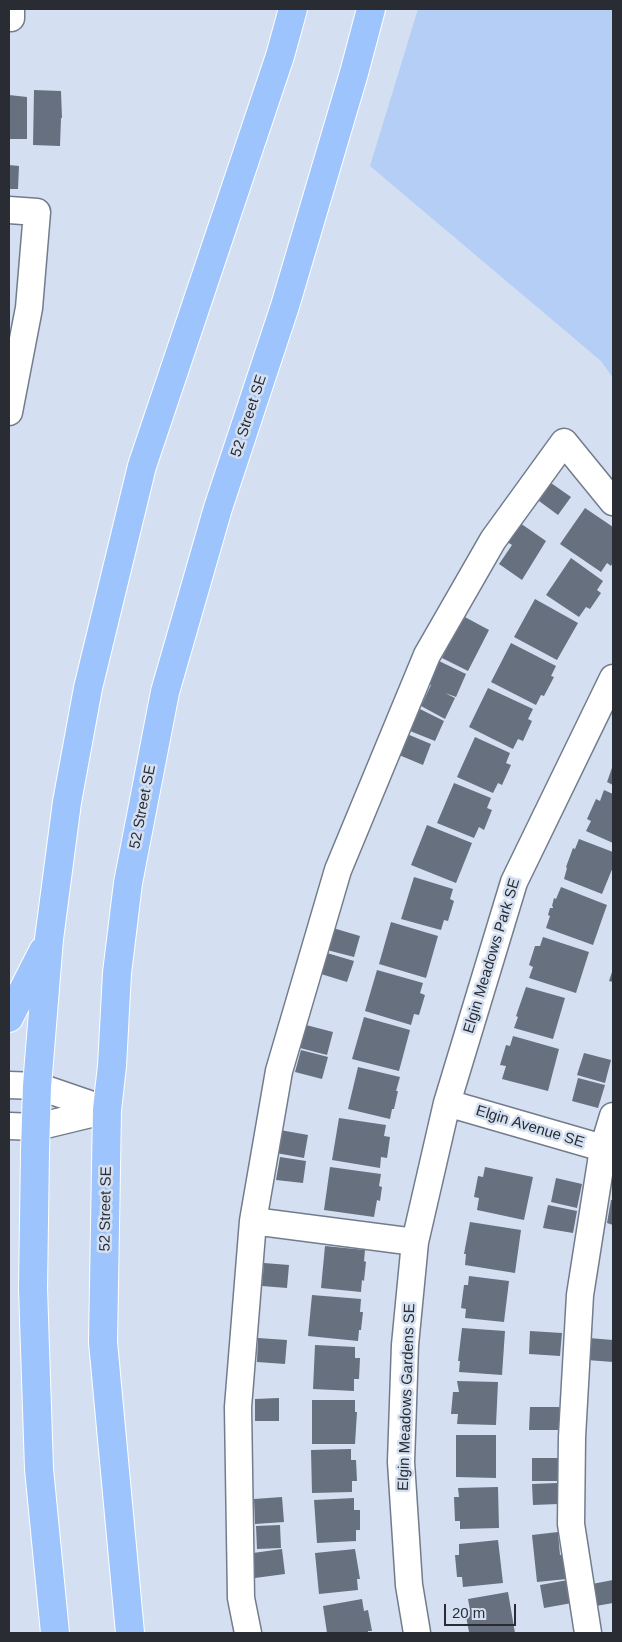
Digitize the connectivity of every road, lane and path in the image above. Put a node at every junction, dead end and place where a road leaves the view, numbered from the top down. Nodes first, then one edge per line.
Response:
1 (293, 9) edge
2 (371, 9) edge
3 (9, 210) edge
4 (9, 412) edge
5 (613, 502) edge
6 (613, 678) edge
7 (49, 939) junction
8 (9, 1018) edge
9 (9, 1085) edge
10 (37, 1086) junction
11 (447, 1103) junction
12 (107, 1110) junction
13 (613, 1116) edge
14 (9, 1126) edge
15 (36, 1127) junction
16 (608, 1150) edge
17 (253, 1221) junction
18 (415, 1242) junction
19 (55, 1633) edge
20 (130, 1633) edge
21 (248, 1633) edge
22 (417, 1633) edge
23 (588, 1633) edge

1 - 7 main road
2 - 12 main road, 52 Street SE
3 - 4 street
5 - 17 street
6 - 11 street, Elgin Meadows Park SE
7 - 8 main road
7 - 10 main road
9 - 10 street
10 - 12 street
10 - 15 main road
11 - 16 street, Elgin Avenue SE
11 - 18 street, Elgin Meadows Gardens SE
12 - 15 street
12 - 20 main road, 52 Street SE
13 - 16 street
14 - 15 street
15 - 19 main road
16 - 23 street
17 - 18 street
17 - 21 street
18 - 22 street, Elgin Meadows Gardens SE

